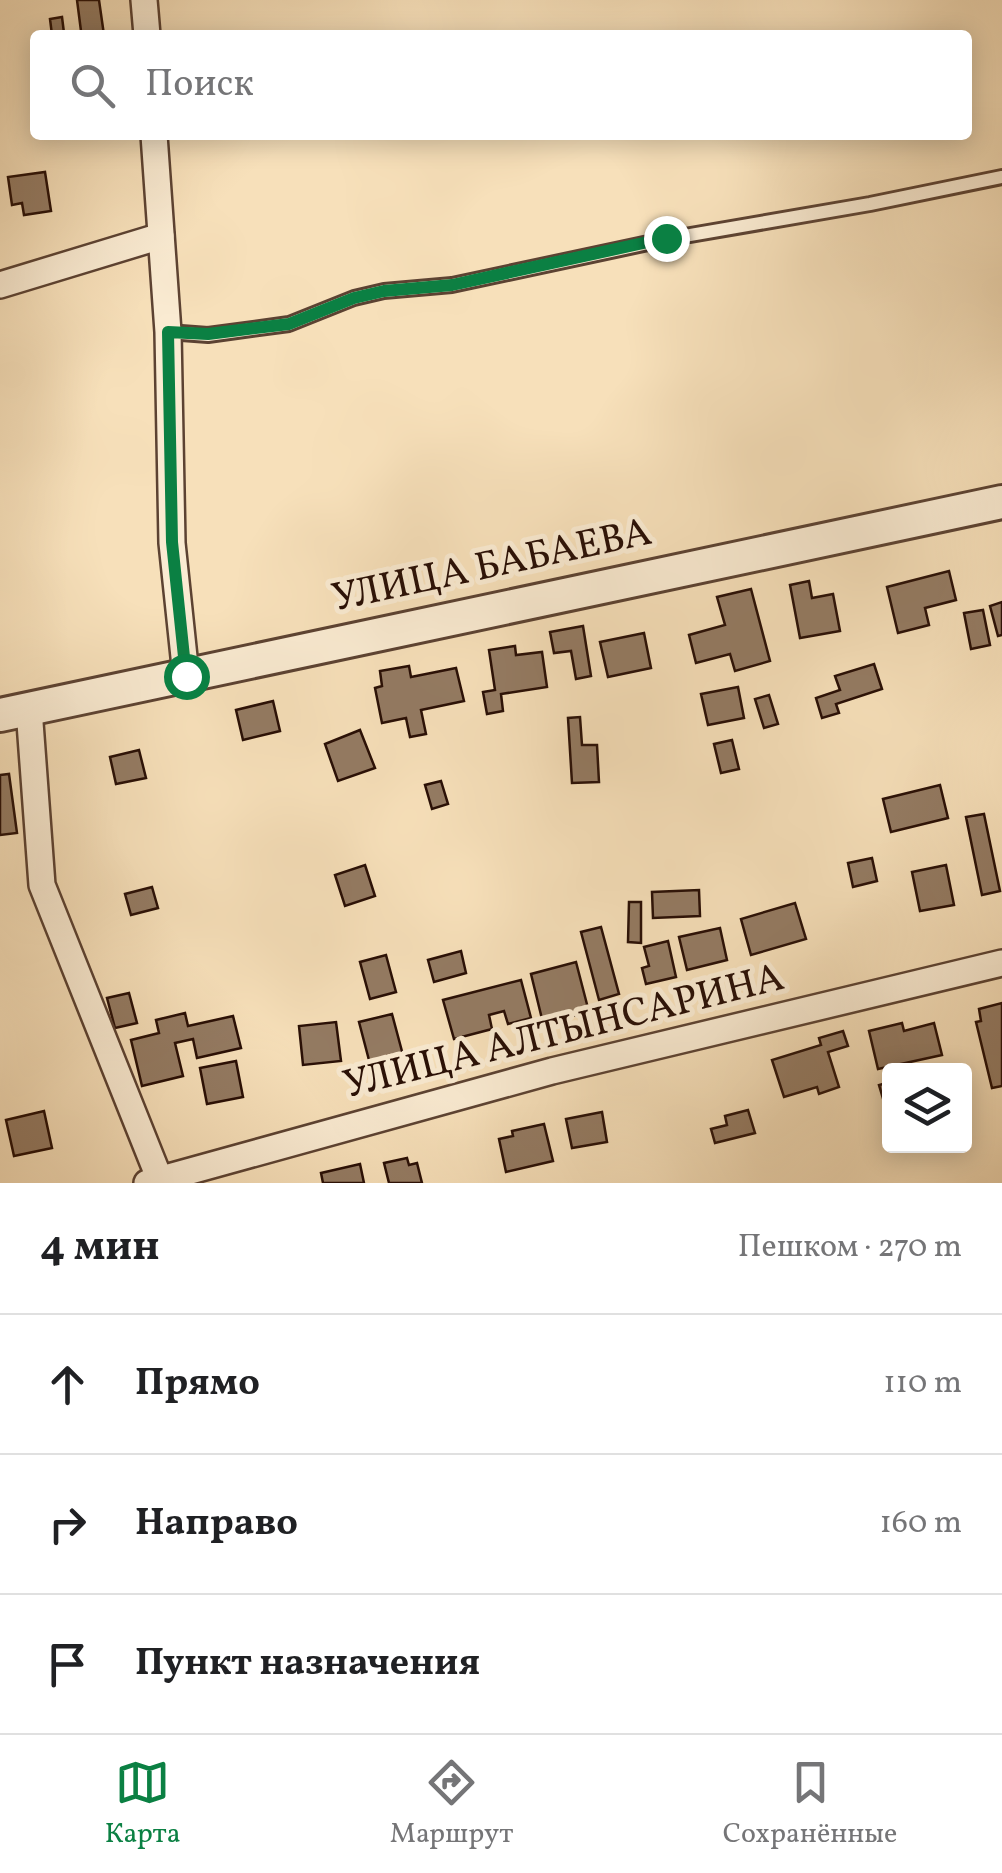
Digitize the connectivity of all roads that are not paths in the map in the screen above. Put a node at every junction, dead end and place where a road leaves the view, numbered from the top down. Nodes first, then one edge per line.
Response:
1 (144, 0) edge
2 (146, 30) edge
3 (154, 140) edge
4 (1002, 177) edge
5 (161, 236) junction
6 (0, 285) edge
7 (168, 332) junction
8 (1002, 502) edge
9 (186, 676) junction
10 (14, 712) edge
11 (1002, 963) edge
12 (153, 1181) edge

1 - 2 street
3 - 5 street
4 - 7 lane
5 - 6 street
5 - 7 street
7 - 9 street
8 - 9 street, УЛИЦА БАБАЕВА
9 - 10 street, УЛИЦА БАБАЕВА
10 - 12 street
11 - 12 street, УЛИЦА АЛТЫНСАРИНА

